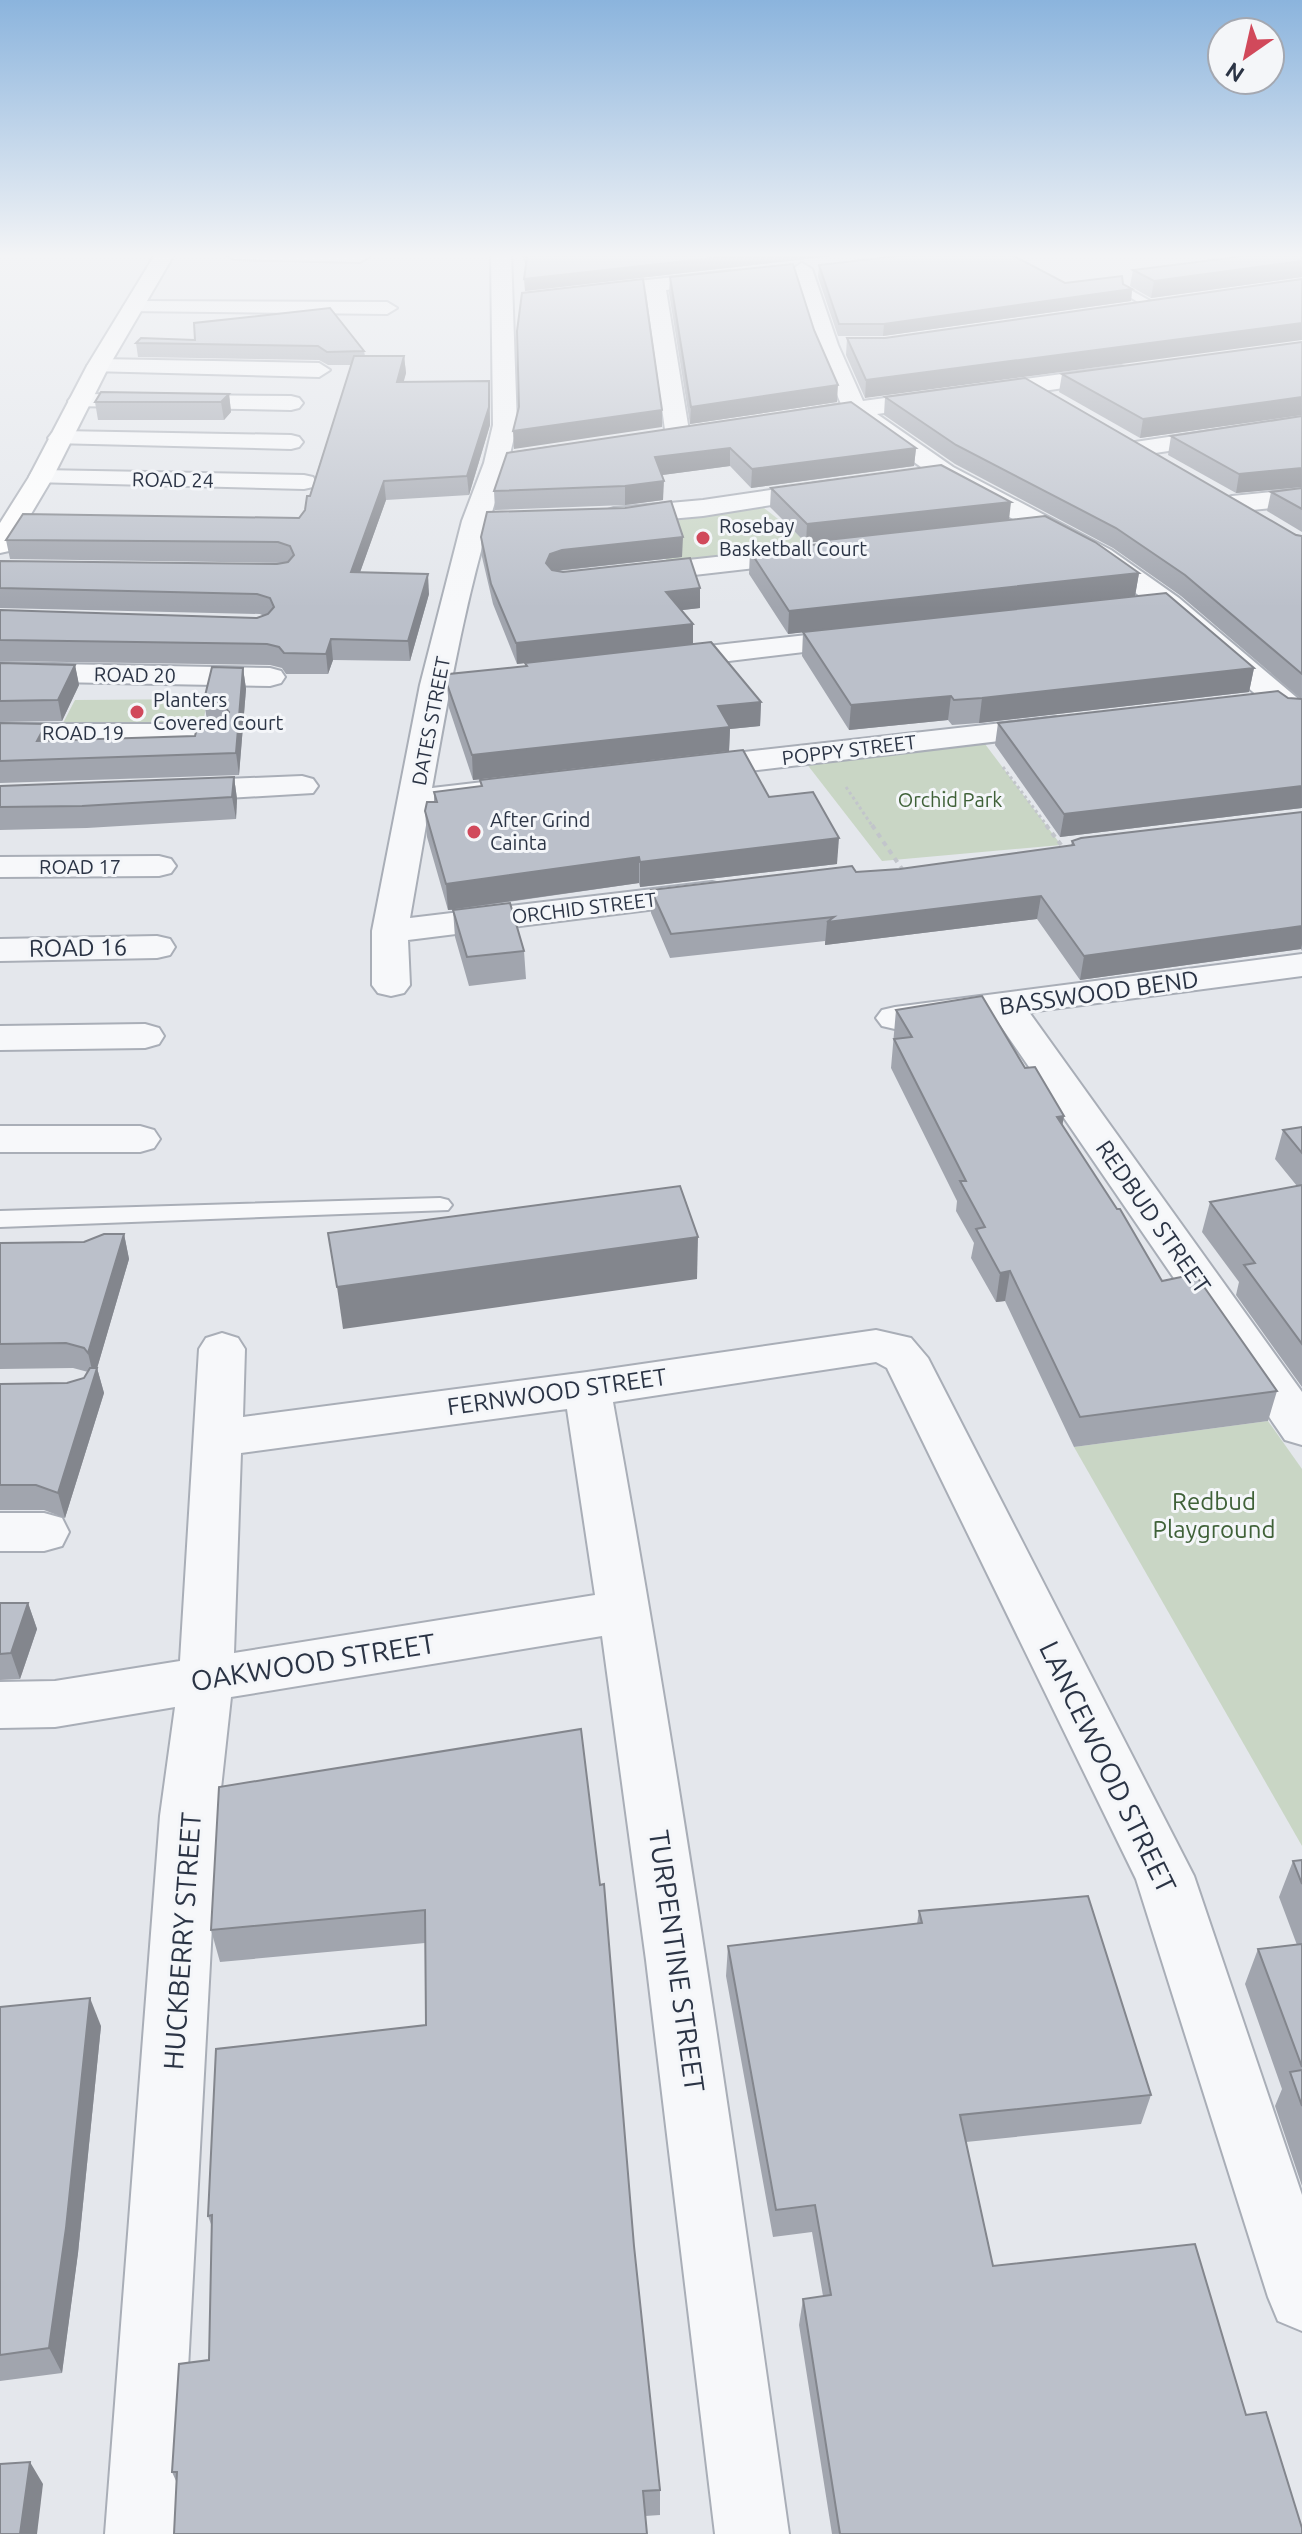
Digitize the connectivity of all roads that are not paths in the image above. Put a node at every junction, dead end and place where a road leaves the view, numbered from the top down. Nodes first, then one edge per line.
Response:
1 (95, 371) edge
2 (508, 371) edge
3 (663, 371) edge
4 (839, 371) edge
5 (1133, 371) edge
6 (1027, 386) junction
7 (80, 401) junction
8 (1054, 402) edge
9 (291, 403) dead end
10 (855, 409) junction
11 (781, 420) edge
12 (1302, 424) edge
13 (707, 432) edge
14 (1108, 433) edge
15 (60, 438) junction
16 (291, 442) dead end
17 (1135, 449) junction
18 (587, 450) edge
19 (496, 463) junction
20 (1163, 464) edge
21 (944, 472) junction
22 (41, 477) junction
23 (914, 477) edge
24 (304, 482) dead end
25 (854, 486) edge
26 (1205, 488) edge
27 (1302, 497) edge
28 (1232, 504) junction
29 (625, 516) junction
30 (595, 517) edge
31 (44, 524) edge
32 (1267, 525) edge
33 (1048, 527) junction
34 (1001, 533) edge
35 (5, 552) edge
36 (829, 552) edge
37 (642, 573) junction
38 (610, 577) edge
39 (1169, 604) junction
40 (1123, 609) edge
41 (888, 635) edge
42 (638, 662) edge
43 (0, 672) edge
44 (270, 677) dead end
45 (467, 681) edge
46 (435, 685) junction
47 (1235, 705) edge
48 (1291, 709) edge
49 (1084, 722) edge
50 (0, 733) edge
51 (213, 733) edge
52 (666, 771) edge
53 (302, 786) dead end
54 (526, 787) edge
55 (143, 792) edge
56 (416, 800) junction
57 (159, 866) dead end
58 (0, 867) edge
59 (747, 888) edge
60 (390, 931) junction
61 (157, 947) dead end
62 (0, 950) edge
63 (1295, 975) edge
64 (391, 985) dead end
65 (1005, 1005) junction
66 (895, 1018) dead end
67 (145, 1036) dead end
68 (0, 1038) edge
69 (0, 1139) edge
70 (140, 1139) dead end
71 (440, 1205) dead end
72 (0, 1219) edge
73 (90, 1250) edge
74 (0, 1251) edge
75 (222, 1349) dead end
76 (895, 1349) joint
77 (587, 1389) junction
78 (1302, 1428) edge
79 (219, 1438) junction
80 (626, 1611) junction
81 (206, 1679) junction
82 (0, 1705) edge
83 (1302, 2297) edge
84 (142, 2534) edge
85 (752, 2534) edge

1 - 7 street
2 - 19 street, DATES STREET
3 - 13 street
4 - 10 street
5 - 6 street
6 - 8 street
6 - 10 street
7 - 9 street
7 - 15 street
10 - 11 street
10 - 21 street
12 - 17 street
14 - 17 street
15 - 16 street
15 - 22 street
17 - 20 street
18 - 19 street
19 - 46 street, DATES STREET
21 - 23 street
21 - 33 street
22 - 24 street, ROAD 24
22 - 35 street
25 - 29 street
26 - 28 street
27 - 28 street
28 - 32 street
29 - 30 street
29 - 37 street
31 - 35 street
33 - 34 street
33 - 39 street
36 - 37 street
37 - 38 street
39 - 40 street
39 - 48 street
41 - 42 street
43 - 44 street, ROAD 20
45 - 46 street
46 - 56 street, DATES STREET
47 - 48 street
49 - 52 street, POPPY STREET
50 - 51 street, ROAD 19
53 - 55 street
54 - 56 street
56 - 60 street, DATES STREET
57 - 58 street, ROAD 17
59 - 60 street, ORCHID STREET
60 - 64 street, DATES STREET
61 - 62 street, ROAD 16
63 - 65 street, BASSWOOD BEND
65 - 66 street, BASSWOOD BEND
65 - 78 street, REDBUD STREET
67 - 68 street
69 - 70 street
71 - 72 lane
73 - 74 street
75 - 79 street, HUCKBERRY STREET
76 - 77 street, FERNWOOD STREET
76 - 83 street, LANCEWOOD STREET
77 - 79 street, FERNWOOD STREET
77 - 80 street, TURPENTINE STREET
79 - 81 street, HUCKBERRY STREET
80 - 81 street, OAKWOOD STREET
80 - 85 street, TURPENTINE STREET
81 - 82 street, OAKWOOD STREET
81 - 84 street, HUCKBERRY STREET

